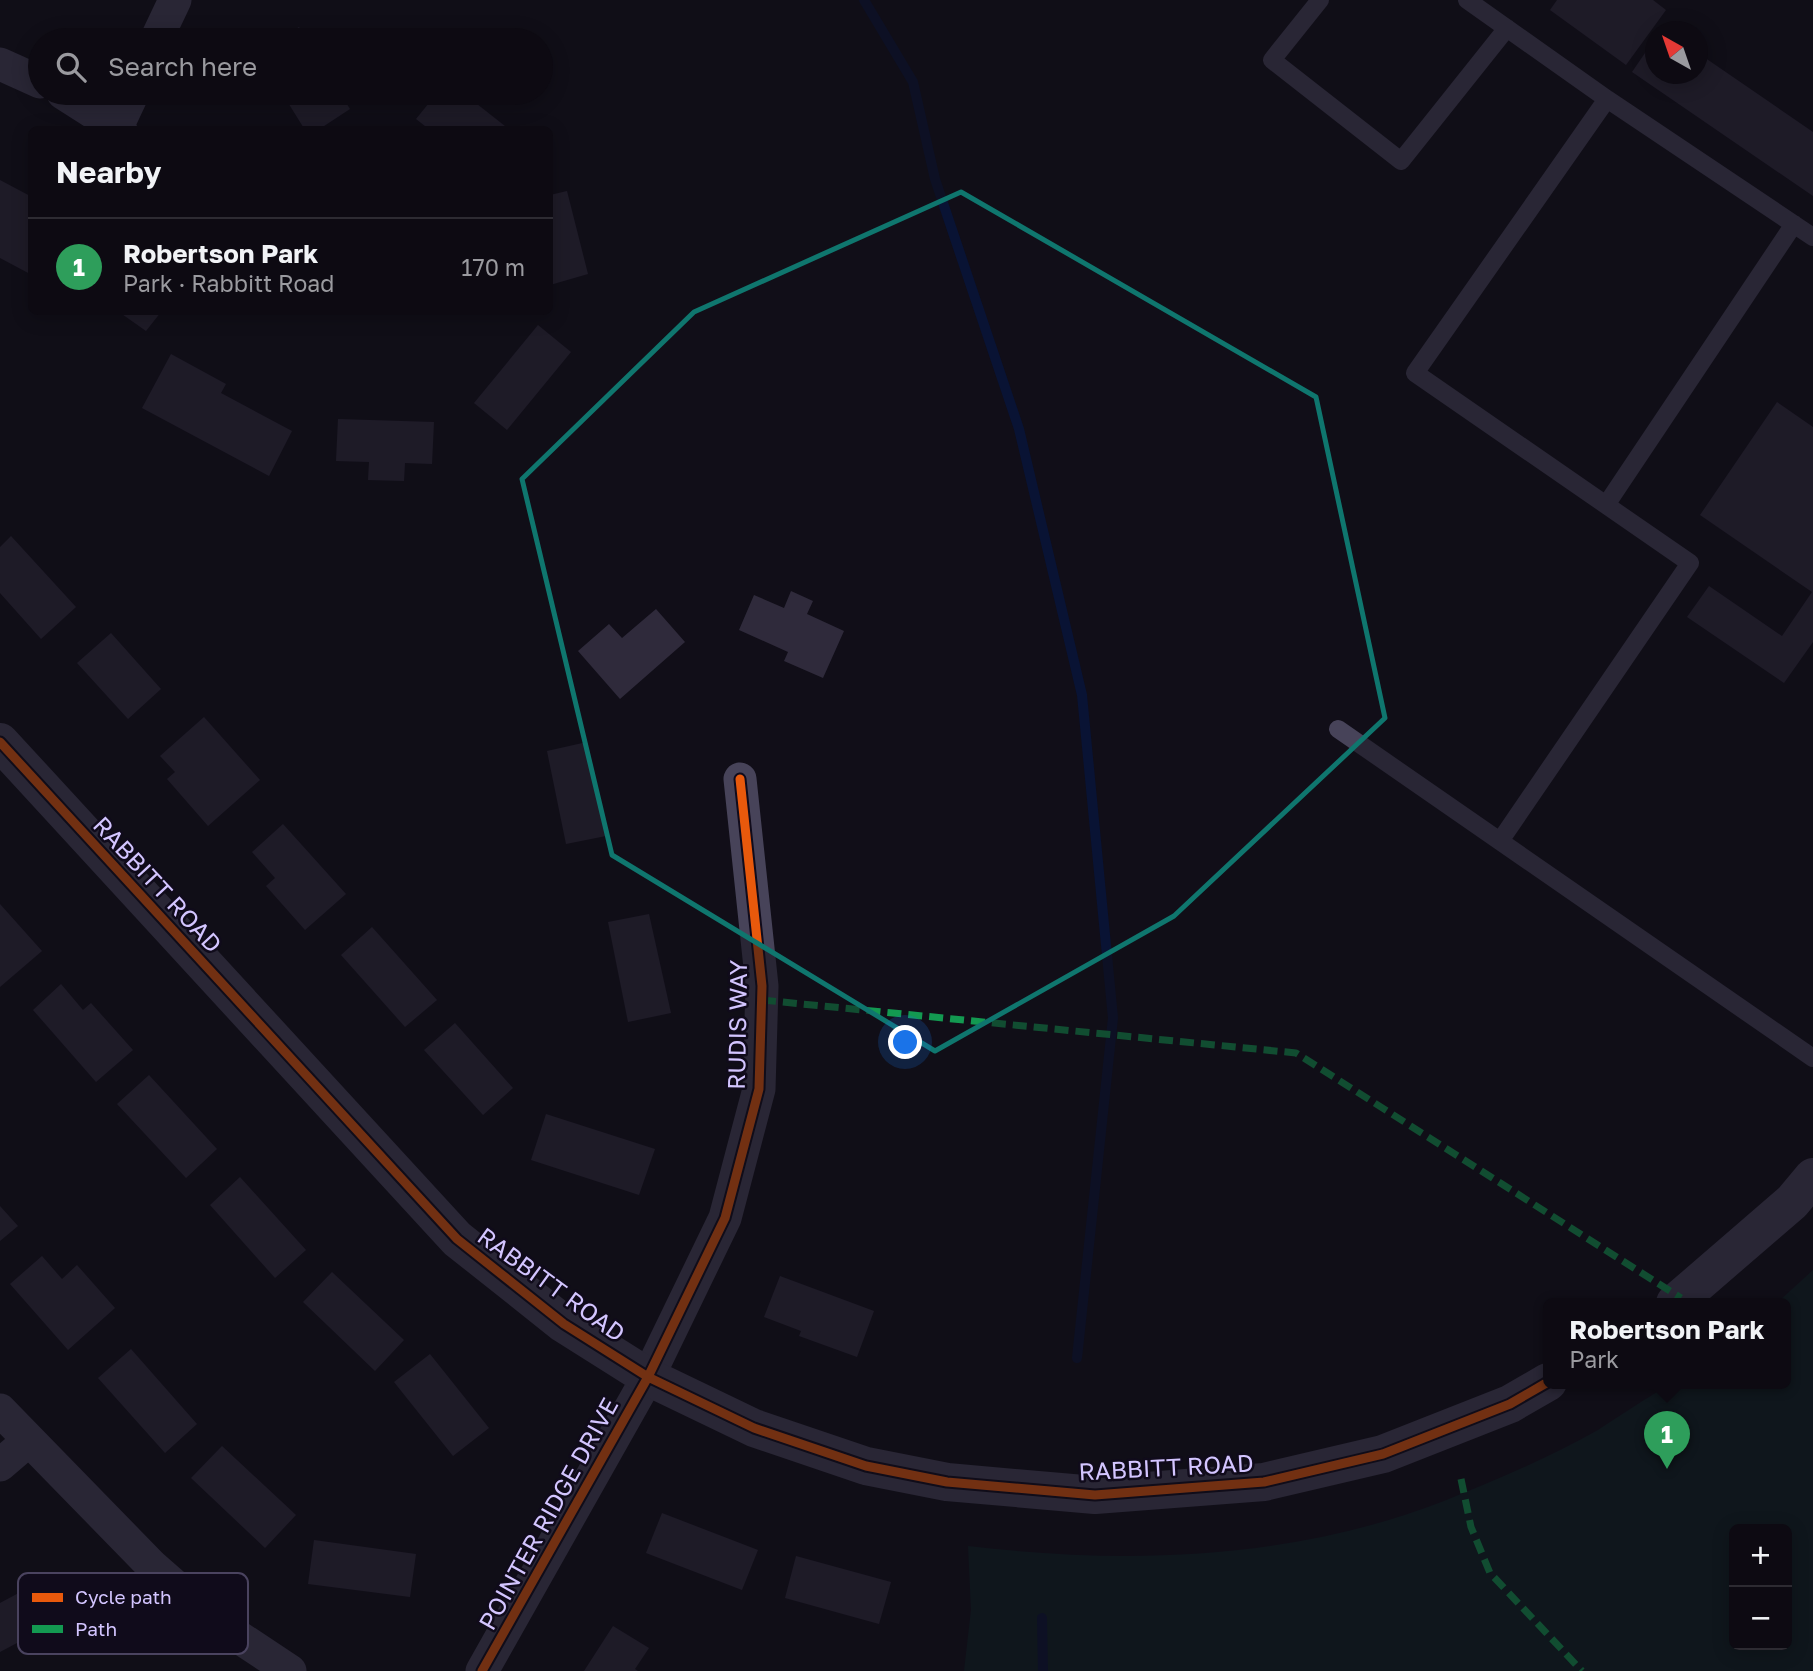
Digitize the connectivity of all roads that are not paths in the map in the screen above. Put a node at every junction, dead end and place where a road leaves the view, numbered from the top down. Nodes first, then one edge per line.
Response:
1 (175, 0) edge
2 (1320, 0) edge
3 (1467, 0) edge
4 (162, 28) edge
5 (1507, 28) junction
6 (0, 64) edge
7 (28, 77) edge
8 (1607, 99) junction
9 (82, 105) edge
10 (128, 105) edge
11 (116, 126) edge
12 (120, 126) edge
13 (1794, 224) junction
14 (1813, 237) edge
15 (1606, 505) junction
16 (1338, 729) dead end
17 (0, 742) edge
18 (740, 779) dead end
19 (1500, 841) junction
20 (1813, 1058) edge
21 (1813, 1177) edge
22 (1681, 1298) edge
23 (648, 1377) junction
24 (1543, 1385) edge
25 (0, 1410) edge
26 (28, 1441) junction
27 (0, 1465) edge
28 (160, 1573) edge
29 (248, 1643) edge
30 (290, 1671) edge
31 (482, 1671) edge

1 - 4 street
2 - 5 lane
3 - 5 lane
5 - 8 lane
6 - 7 street
8 - 13 lane
8 - 15 lane
9 - 11 street
10 - 12 street
13 - 14 lane
13 - 15 lane
15 - 19 lane
16 - 19 lane
17 - 23 street, RABBITT ROAD
18 - 23 street, RUDIS WAY
19 - 20 lane
21 - 22 street
23 - 24 street, RABBITT ROAD
23 - 31 street, POINTER RIDGE DRIVE
25 - 26 street
26 - 27 street
26 - 28 street
29 - 30 street

